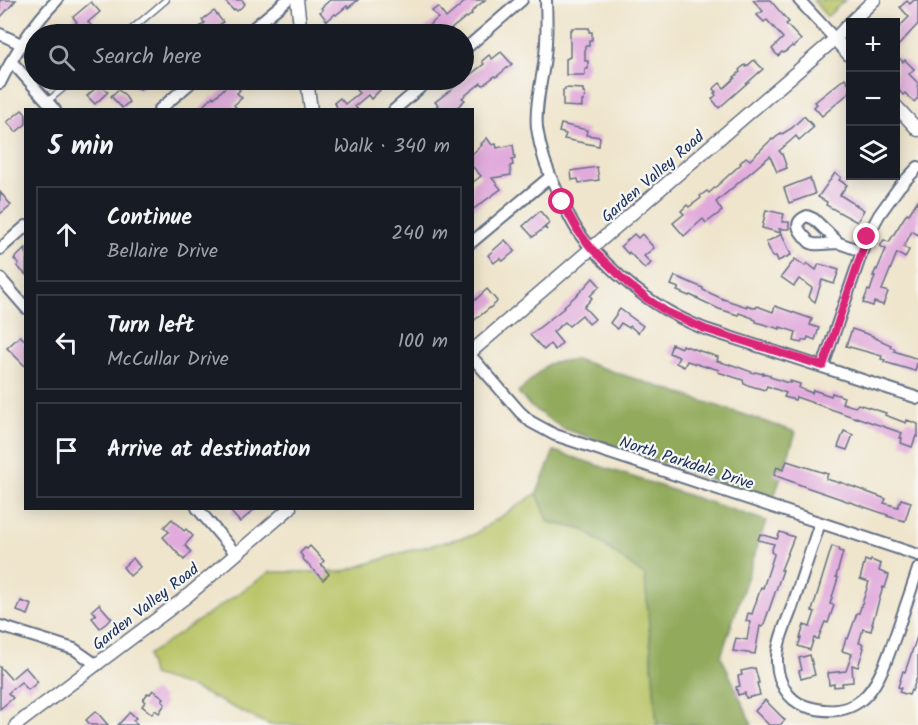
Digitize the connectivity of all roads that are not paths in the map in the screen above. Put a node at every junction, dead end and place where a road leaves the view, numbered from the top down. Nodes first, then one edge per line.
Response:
1 (57, 0) edge
2 (166, 0) edge
3 (287, 0) edge
4 (297, 0) edge
5 (522, 0) edge
6 (546, 0) edge
7 (799, 0) edge
8 (874, 0) edge
9 (856, 18) edge
10 (37, 24) edge
11 (138, 24) edge
12 (258, 24) edge
13 (300, 24) edge
14 (846, 28) edge
15 (0, 34) edge
16 (835, 39) junction
17 (24, 41) edge
18 (474, 41) edge
19 (21, 45) junction
20 (846, 51) edge
21 (10, 61) junction
22 (24, 76) edge
23 (0, 83) edge
24 (37, 90) edge
25 (64, 90) edge
26 (182, 90) edge
27 (308, 90) edge
28 (417, 90) edge
29 (51, 105) edge
30 (161, 108) edge
31 (311, 108) edge
32 (396, 108) edge
33 (900, 110) edge
34 (918, 130) edge
35 (918, 167) edge
36 (550, 177) junction
37 (24, 228) edge
38 (474, 240) edge
39 (839, 243) dead end
40 (0, 249) edge
41 (592, 249) junction
42 (861, 250) junction
43 (0, 278) edge
44 (24, 306) edge
45 (474, 349) edge
46 (474, 359) edge
47 (823, 366) junction
48 (918, 398) edge
49 (199, 510) edge
50 (288, 510) edge
51 (820, 523) junction
52 (236, 554) junction
53 (918, 555) edge
54 (918, 569) edge
55 (0, 626) edge
56 (97, 665) junction
57 (16, 725) edge

1 - 10 street
2 - 11 lane
3 - 12 street
4 - 13 street
5 - 18 street
6 - 36 street
7 - 16 street
8 - 9 street, Garden Valley Road
14 - 16 street, Garden Valley Road
15 - 19 street
16 - 20 street
16 - 41 street, Garden Valley Road
17 - 19 street
19 - 21 street
21 - 22 street
21 - 23 street
24 - 29 street
25 - 29 lane
26 - 30 street
27 - 31 street
28 - 32 street
33 - 34 street
35 - 42 street
36 - 38 street
36 - 41 street
37 - 40 street
39 - 42 street
41 - 45 street, Garden Valley Road
41 - 47 street
42 - 47 street
43 - 44 street
46 - 51 street, North Parkdale Drive
47 - 48 street
49 - 52 street
50 - 52 street, Garden Valley Road
51 - 53 street, North Parkdale Drive
51 - 54 street
52 - 56 street, Garden Valley Road
55 - 56 street
56 - 57 street, Garden Valley Road

